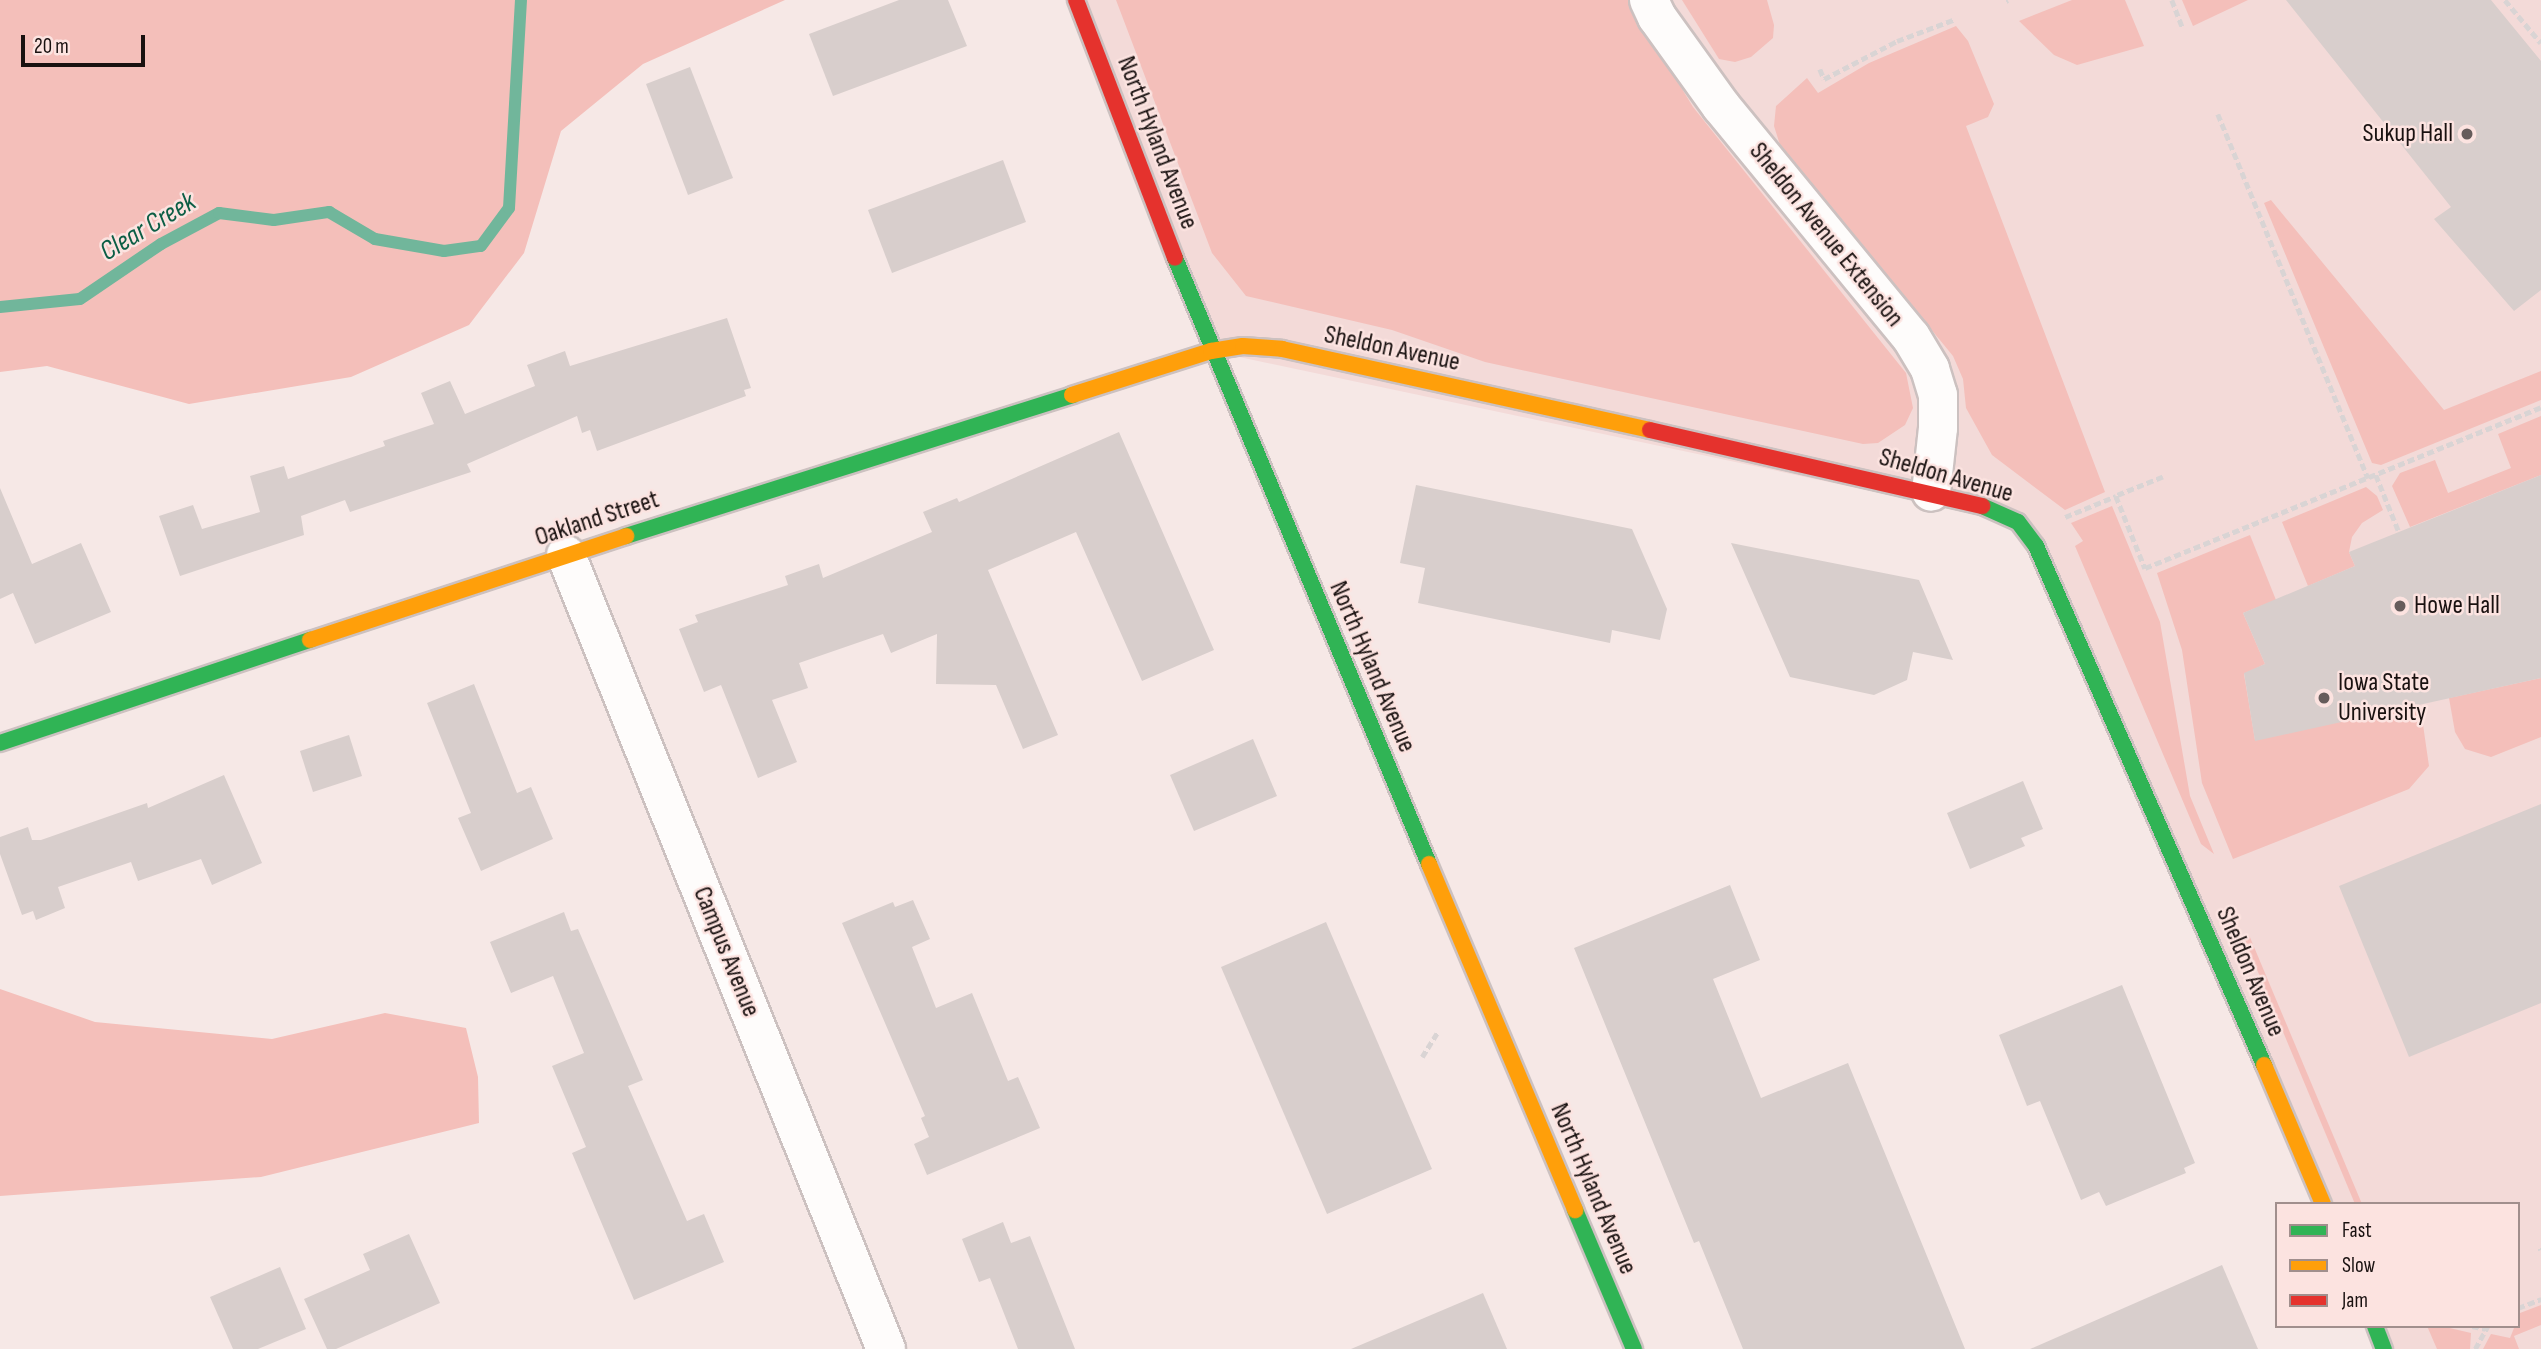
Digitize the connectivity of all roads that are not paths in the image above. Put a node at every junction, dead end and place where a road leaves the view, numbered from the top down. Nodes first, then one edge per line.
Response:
1 (1076, 0) edge
2 (1650, 0) edge
3 (1211, 351) junction
4 (1931, 492) junction
5 (566, 555) junction
6 (0, 743) edge
7 (2322, 1202) edge
8 (2376, 1328) edge
9 (886, 1349) edge
10 (1634, 1349) edge
11 (2384, 1349) edge

1 - 3 street, North Hyland Avenue
2 - 4 street, Sheldon Avenue Extension
3 - 4 street, Sheldon Avenue
3 - 5 street, Oakland Street
3 - 10 street, North Hyland Avenue
4 - 7 street, Sheldon Avenue
5 - 6 street, Oakland Street
5 - 9 street, Campus Avenue
8 - 11 street

